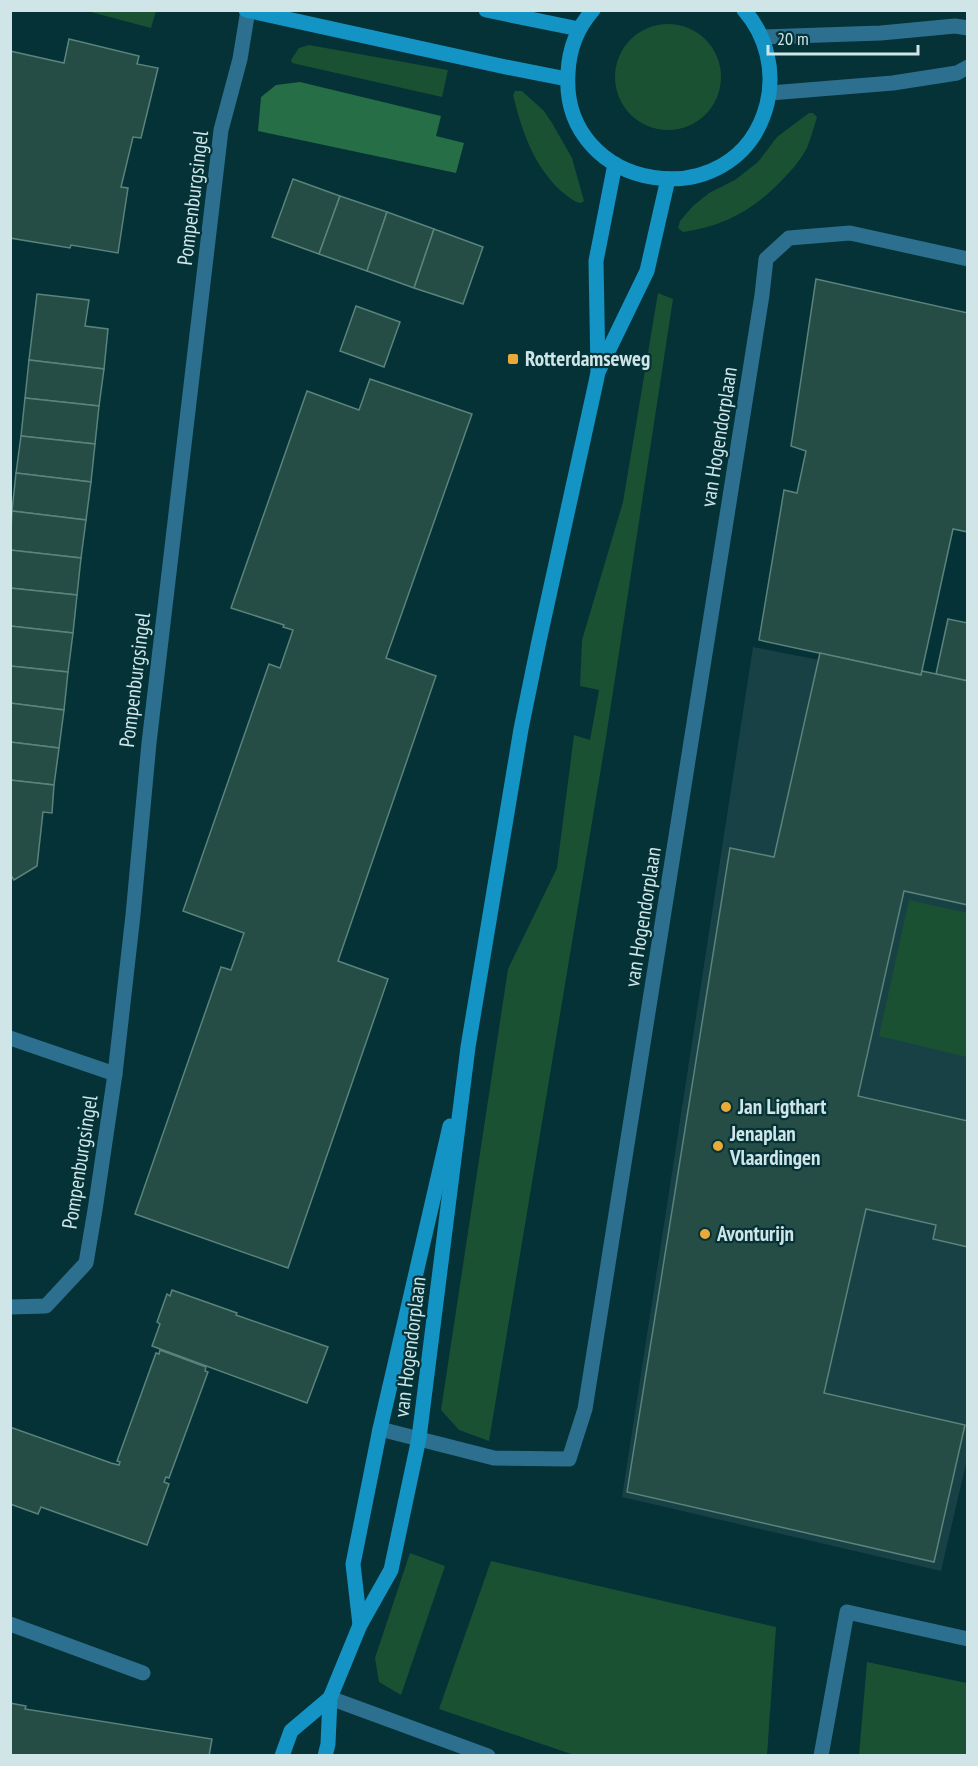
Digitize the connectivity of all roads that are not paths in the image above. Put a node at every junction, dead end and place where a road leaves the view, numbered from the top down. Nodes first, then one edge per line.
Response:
1 (486, 10) edge
2 (593, 10) edge
3 (744, 10) edge
4 (247, 11) edge
5 (968, 28) edge
6 (579, 29) junction
7 (762, 37) junction
8 (968, 67) edge
9 (567, 79) junction
10 (770, 93) junction
11 (615, 164) junction
12 (668, 179) junction
13 (968, 259) edge
14 (598, 372) junction
15 (10, 1038) edge
16 (468, 1047) junction
17 (115, 1074) junction
18 (10, 1307) edge
19 (380, 1429) junction
20 (419, 1438) junction
21 (10, 1624) edge
22 (360, 1625) junction
23 (968, 1639) edge
24 (143, 1673) dead end
25 (330, 1698) junction
26 (282, 1755) edge
27 (325, 1755) edge
28 (488, 1755) edge
29 (821, 1755) edge

1 - 6 street
2 - 6 street
3 - 7 street
4 - 9 street
4 - 17 street, Pompenburgsingel
5 - 7 street
6 - 9 street
7 - 10 street
8 - 10 street
9 - 11 street
10 - 12 street
11 - 12 street
11 - 14 street, van Hogendorplaan
12 - 14 street, van Hogendorplaan
13 - 20 street, van Hogendorplaan
14 - 16 street, van Hogendorplaan
15 - 17 street
16 - 19 street, van Hogendorplaan
16 - 20 street, van Hogendorplaan
17 - 18 street, Pompenburgsingel
19 - 20 street, van Hogendorplaan
19 - 22 street, van Hogendorplaan
20 - 22 street, van Hogendorplaan
21 - 24 street
22 - 25 street, van Hogendorplaan
23 - 29 street
25 - 26 street, van Hogendorplaan
25 - 27 street, van Hogendorplaan
25 - 28 street

